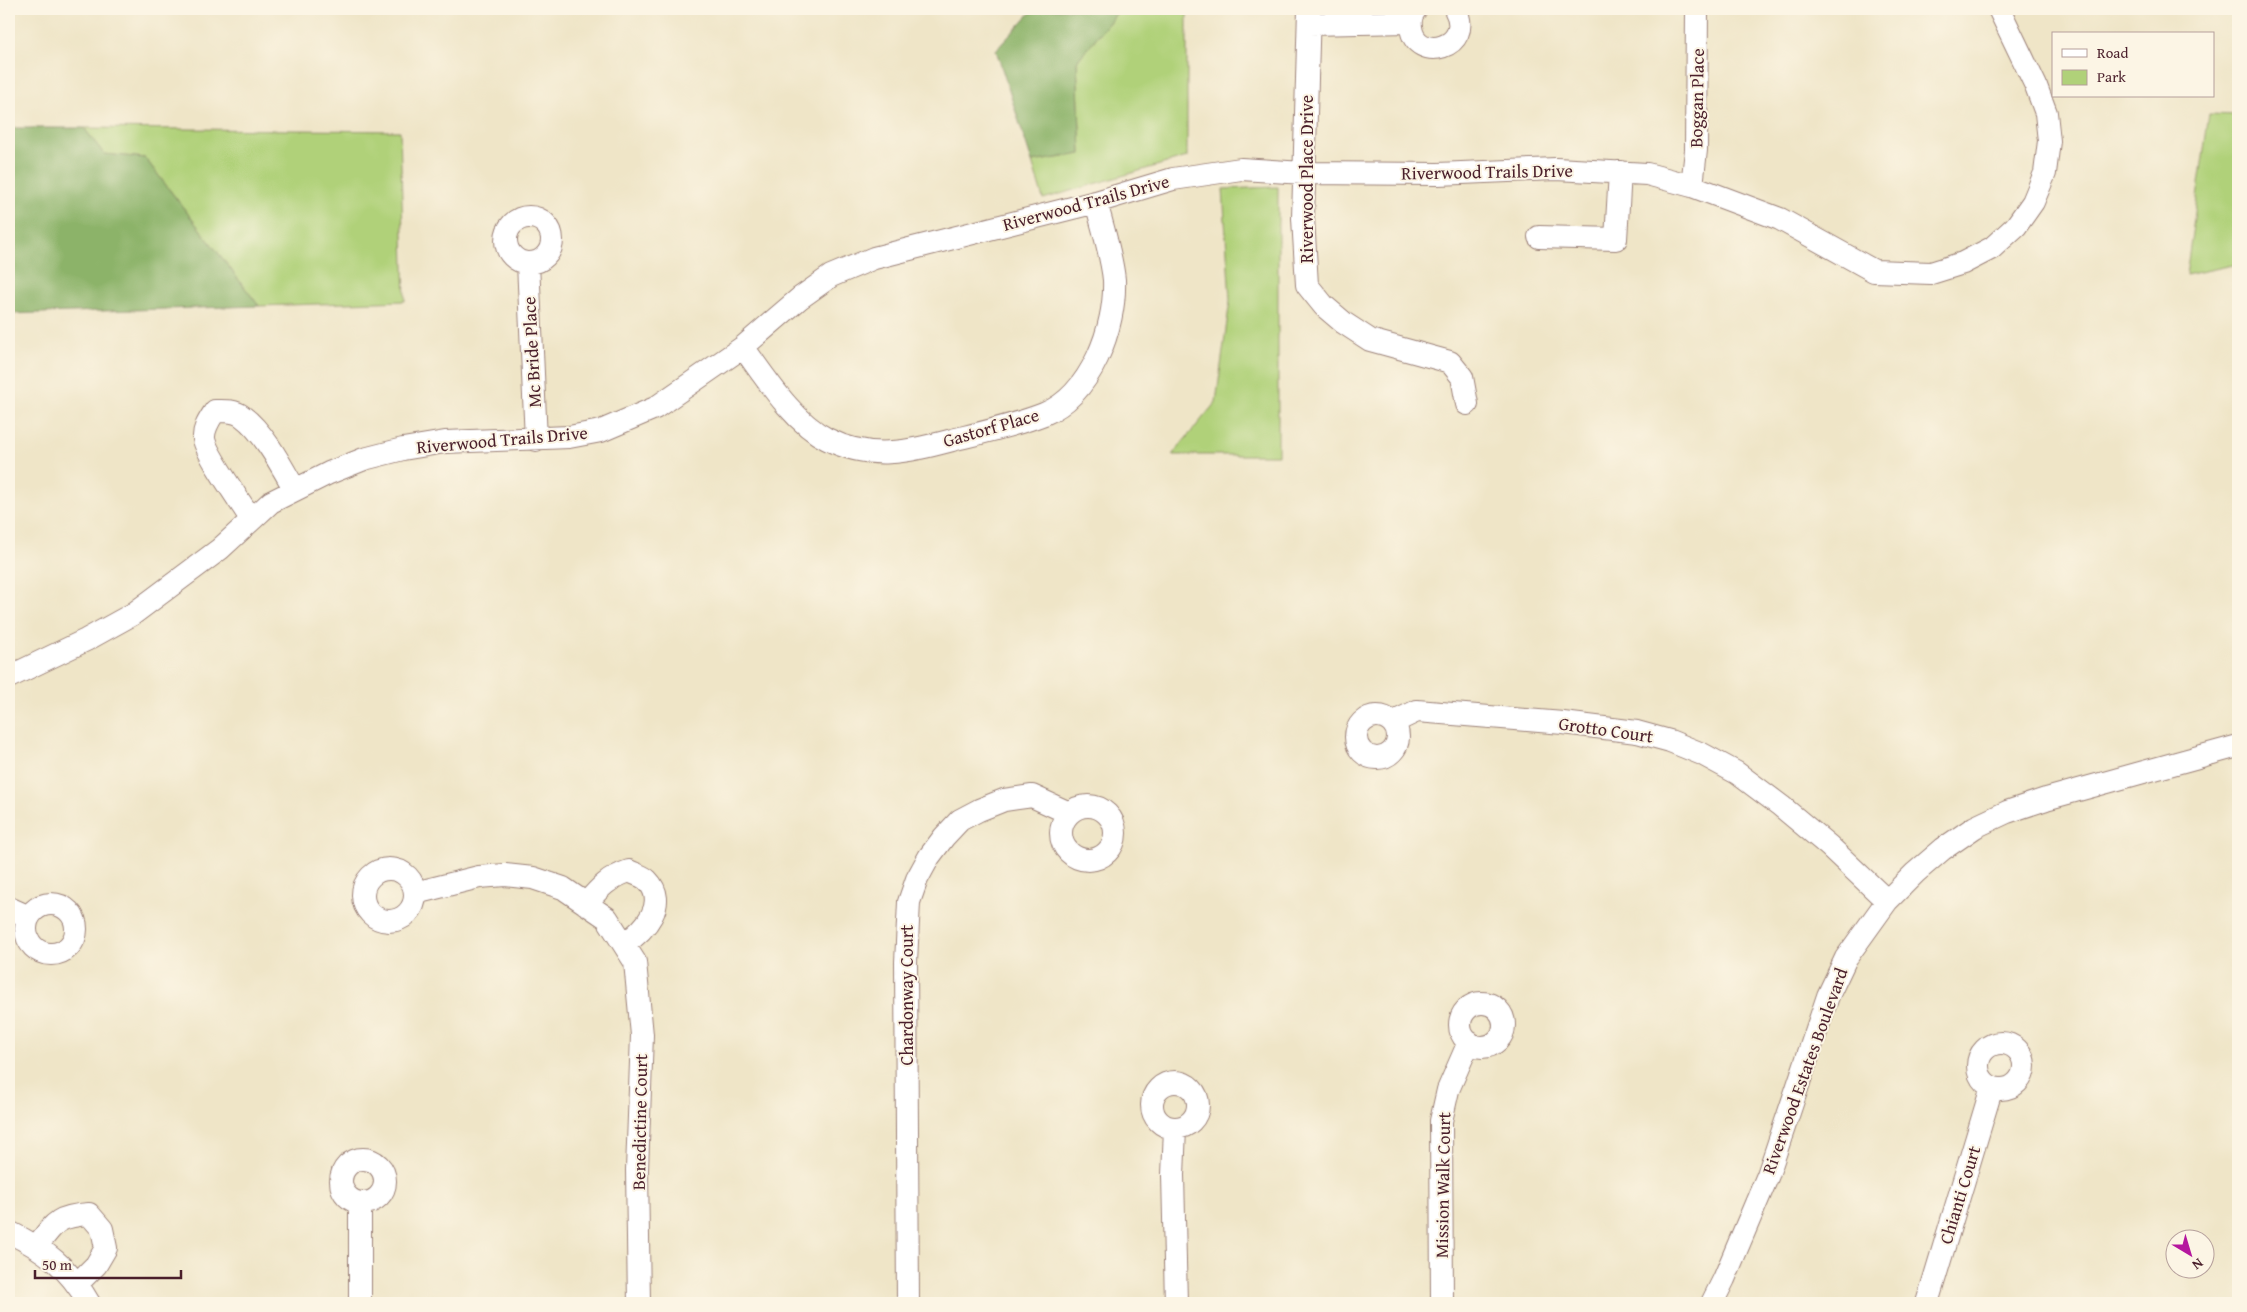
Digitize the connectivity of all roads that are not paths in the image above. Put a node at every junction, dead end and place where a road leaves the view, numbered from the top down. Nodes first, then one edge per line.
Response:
1 (1455, 9) edge
2 (1697, 9) edge
3 (1999, 9) edge
4 (1413, 15) edge
5 (1309, 16) edge
6 (1620, 172) junction
7 (1304, 173) junction
8 (1692, 186) junction
9 (1096, 202) junction
10 (1539, 237) dead end
11 (528, 263) dead end
12 (743, 347) junction
13 (1467, 404) dead end
14 (536, 440) junction
15 (295, 490) junction
16 (252, 519) junction
17 (9, 677) edge
18 (1394, 722) dead end
19 (2238, 746) edge
20 (1069, 813) dead end
21 (415, 893) dead end
22 (1887, 901) junction
23 (586, 904) junction
24 (9, 908) edge
25 (29, 917) dead end
26 (624, 944) junction
27 (1469, 1042) dead end
28 (1992, 1087) dead end
29 (1175, 1128) dead end
30 (360, 1203) dead end
31 (9, 1232) edge
32 (37, 1246) junction
33 (77, 1284) junction
34 (89, 1303) edge
35 (360, 1303) edge
36 (639, 1303) edge
37 (908, 1303) edge
38 (1176, 1303) edge
39 (1442, 1303) edge
40 (1712, 1303) edge
41 (1927, 1303) edge

1 - 4 street
2 - 8 street, Boggan Place
3 - 8 street, Riverwood Trails Drive
4 - 5 street
5 - 7 street, Riverwood Place Drive
6 - 7 street, Riverwood Trails Drive
6 - 8 street, Riverwood Trails Drive
6 - 10 street
7 - 9 street, Riverwood Trails Drive
7 - 13 street, Riverwood Place Drive
9 - 12 street, Riverwood Trails Drive
9 - 12 street, Gastorf Place
11 - 14 street, Mc Bride Place
12 - 14 street, Riverwood Trails Drive
14 - 15 street, Riverwood Trails Drive
15 - 16 street, Riverwood Trails Drive
15 - 16 street
16 - 17 street, Riverwood Trails Drive
18 - 22 street, Grotto Court
19 - 22 street, Riverwood Estates Boulevard
20 - 37 street, Chardonway Court
21 - 23 street, Benedictine Court
22 - 40 street, Riverwood Estates Boulevard
23 - 26 street, Benedictine Court
23 - 26 street
24 - 25 street
26 - 36 street, Benedictine Court
27 - 39 street, Mission Walk Court
28 - 41 street, Chianti Court
29 - 38 street
30 - 35 street
31 - 32 street
32 - 33 street
32 - 33 street
33 - 34 street

